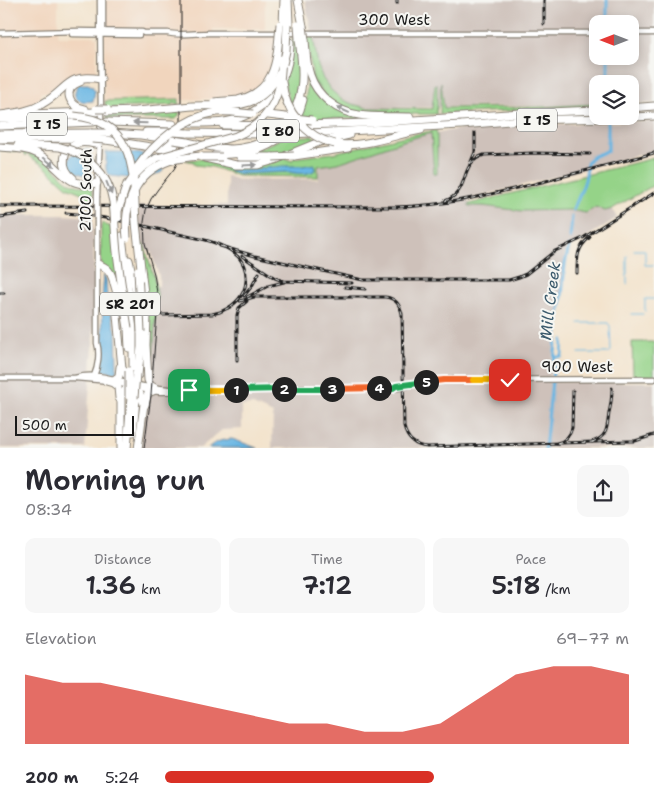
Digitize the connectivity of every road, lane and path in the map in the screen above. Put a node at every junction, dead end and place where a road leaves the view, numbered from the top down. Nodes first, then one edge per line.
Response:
1 (101, 0) edge
2 (283, 0) edge
3 (288, 0) edge
4 (297, 0) edge
5 (285, 24) junction
6 (0, 33) edge
7 (589, 33) edge
8 (639, 33) edge
9 (654, 33) edge
10 (101, 34) junction
11 (301, 40) junction
12 (282, 59) junction
13 (101, 79) junction
14 (182, 107) junction
15 (654, 107) edge
16 (639, 108) edge
17 (96, 110) junction
18 (589, 110) edge
19 (252, 114) junction
20 (654, 117) edge
21 (0, 120) edge
22 (461, 121) junction
23 (189, 123) junction
24 (367, 123) junction
25 (402, 128) junction
26 (0, 134) edge
27 (93, 138) junction
28 (0, 139) edge
29 (107, 139) junction
30 (173, 142) junction
31 (372, 142) junction
32 (0, 146) edge
33 (187, 150) junction
34 (222, 156) junction
35 (97, 183) junction
36 (127, 187) junction
37 (135, 205) junction
38 (122, 237) junction
39 (128, 254) junction
40 (97, 264) junction
41 (128, 331) junction
42 (146, 345) junction
43 (120, 351) junction
44 (147, 369) junction
45 (134, 373) junction
46 (0, 378) edge
47 (94, 378) junction
48 (115, 379) junction
49 (654, 379) edge
50 (106, 381) junction
51 (134, 386) junction
52 (154, 390) junction
53 (133, 398) junction
54 (120, 414) junction
55 (136, 444) edge
56 (121, 448) edge
57 (128, 448) edge
58 (132, 448) edge

1 - 10 main road, 2100 South / SR 201
2 - 5 highway
3 - 5 highway, I 80
4 - 11 highway, bridge
5 - 12 highway, bridge
5 - 14 highway, bridge
5 - 23 highway, I 80, bridge
6 - 10 main road, 300 West
7 - 10 main road, 300 West
8 - 9 main road
10 - 13 main road, 2100 South / SR 201
22 -> 11 highway
11 - 33 highway, I 80
11 - 34 highway
12 - 31 highway, bridge
12 - 36 highway, bridge
13 - 17 highway
13 - 21 highway
13 - 35 main road, 2100 South / SR 201
14 - 17 highway, bridge
14 - 19 highway, bridge
15 - 16 highway
17 - 21 highway
18 - 22 highway, I 15
19 - 24 highway, bridge
19 - 36 highway, bridge
20 - 22 highway, I 15
23 -> 21 highway, I 15, bridge
21 - 37 highway, bridge
22 - 24 highway, I 15
22 - 25 highway, I 15
22 - 31 highway
23 - 24 highway, I 15, bridge
25 - 30 highway, I 15, bridge
33 -> 25 highway
26 - 27 highway, I 15
27 - 28 highway
27 - 29 highway
27 - 29 highway, I 15, bridge
27 - 35 highway
29 - 30 highway, I 15
29 - 30 highway
29 - 30 highway
30 - 33 highway, I 80, bridge
30 - 33 highway, bridge
31 - 34 highway, bridge
32 -> 35 highway
32 -> 41 highway, bridge
33 - 34 highway, bridge
33 - 38 highway, SR 201, bridge
35 - 40 main road, 2100 South / SR 201, bridge
36 - 38 highway, SR 201, bridge
37 - 42 highway, bridge
37 - 45 highway, bridge
38 - 39 highway, SR 201
38 - 43 highway
38 - 45 highway, SR 201
39 - 42 highway
39 - 45 highway, SR 201
40 - 41 highway, bridge
40 - 47 main road, 2100 South / SR 201
41 - 45 highway
42 - 44 highway
43 - 48 highway
43 - 51 highway
44 - 51 highway
44 - 52 highway
45 - 53 highway, bridge
46 - 47 main road, 900 West
47 - 48 main road, 900 West
47 - 50 main road, 900 West
48 - 51 main road, 900 West
49 - 52 main road, 900 West
50 - 51 main road, 900 West
50 - 54 highway
51 - 52 main road, 900 West
51 - 54 highway
51 - 55 highway
52 - 55 highway
53 - 55 highway
53 - 57 highway
54 - 56 highway
55 - 58 highway

